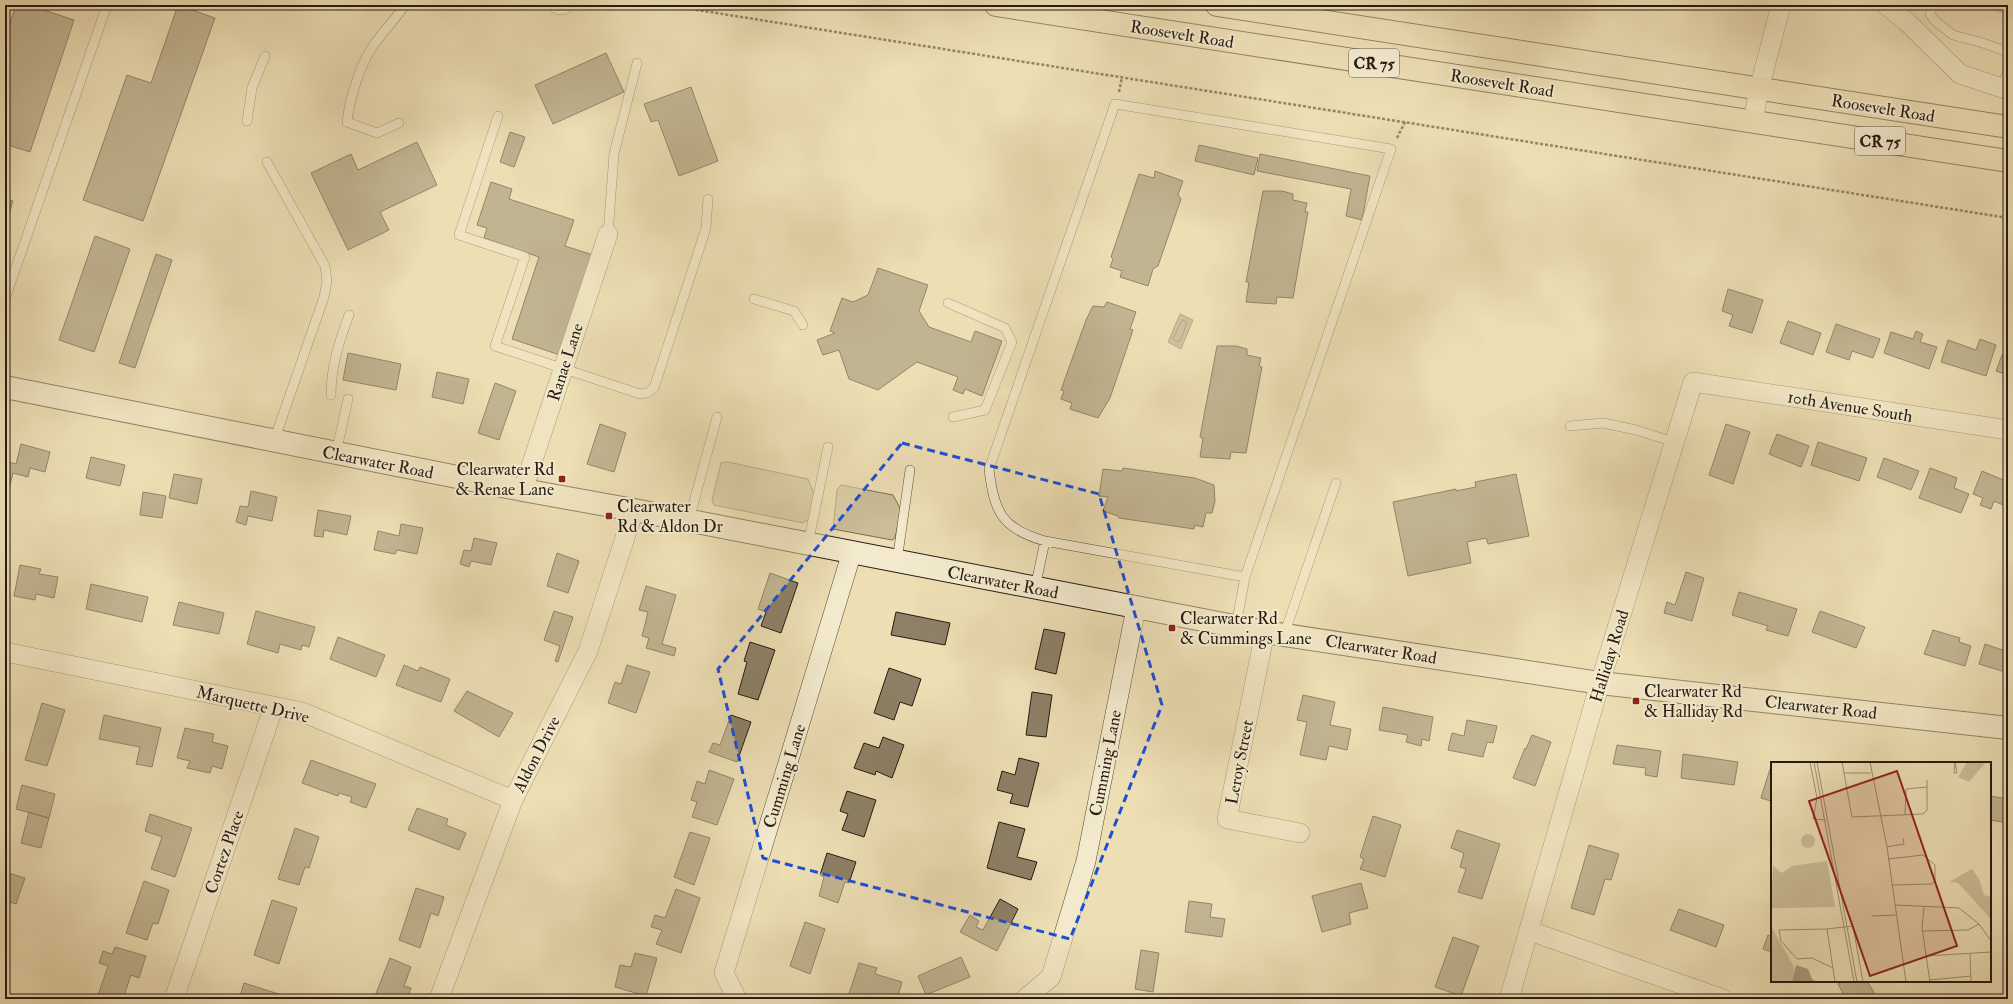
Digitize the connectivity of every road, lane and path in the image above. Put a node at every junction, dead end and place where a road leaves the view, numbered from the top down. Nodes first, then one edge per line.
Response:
1 (107, 5) edge
2 (405, 5) edge
3 (559, 5) edge
4 (563, 5) edge
5 (666, 5) edge
6 (996, 5) edge
7 (1217, 5) edge
8 (1781, 5) edge
9 (1886, 5) edge
10 (1933, 5) edge
11 (1996, 5) edge
12 (2008, 9) edge
13 (2008, 52) edge
14 (265, 56) dead end
15 (637, 63) dead end
16 (2008, 69) edge
17 (1759, 89) junction
18 (2005, 89) edge
19 (498, 116) dead end
20 (247, 121) dead end
21 (1752, 121) junction
22 (1405, 122) junction
23 (399, 123) dead end
24 (2008, 128) edge
25 (1391, 149) junction
26 (2008, 161) edge
27 (267, 162) dead end
28 (708, 199) dead end
29 (2008, 218) edge
30 (608, 234) joint
31 (5, 298) edge
32 (754, 299) dead end
33 (948, 303) dead end
34 (349, 315) dead end
35 (803, 325) dead end
36 (563, 368) junction
37 (1693, 382) joint
38 (5, 387) edge
39 (330, 395) dead end
40 (348, 399) dead end
41 (717, 417) dead end
42 (953, 417) dead end
43 (1570, 426) dead end
44 (2008, 430) edge
45 (274, 441) junction
46 (1674, 442) junction
47 (828, 447) dead end
48 (336, 453) junction
49 (910, 470) dead end
50 (1336, 483) dead end
51 (523, 490) junction
52 (634, 510) junction
53 (689, 520) junction
54 (1045, 541) junction
55 (808, 544) junction
56 (852, 552) junction
57 (897, 561) junction
58 (1244, 578) junction
59 (1035, 588) junction
60 (1136, 608) junction
61 (1236, 626) junction
62 (1274, 633) junction
63 (5, 652) edge
64 (1600, 683) junction
65 (274, 706) junction
66 (2008, 728) edge
67 (513, 800) junction
68 (1300, 833) dead end
69 (1530, 931) junction
70 (174, 999) edge
71 (439, 999) edge
72 (737, 999) edge
73 (1025, 999) edge
74 (1509, 999) edge
75 (1722, 999) edge

1 - 31 lane
2 - 23 lane
3 - 4 street
5 - 22 path
6 - 21 main road, Roosevelt Road / CR 75
7 - 17 main road, Roosevelt Road / CR 75
8 - 17 street
9 - 18 street
10 - 13 lane
11 - 12 lane
14 - 20 lane
15 - 30 lane
16 - 18 lane
17 - 21 street
17 - 24 main road, Roosevelt Road / CR 75
19 - 36 lane
21 - 26 main road, Roosevelt Road / CR 75
22 - 25 path
22 - 29 path
25 - 54 lane
25 - 58 lane
27 - 45 lane
28 - 36 lane
30 - 36 street, Ranae Lane
32 - 35 lane
33 - 42 lane
34 - 39 lane
36 - 51 street, Ranae Lane
37 - 44 street, 10th Avenue South
37 - 46 street, Halliday Road
38 - 45 street, Clearwater Road
40 - 48 lane
41 - 53 lane
43 - 46 lane
45 - 48 street, Clearwater Road
46 - 64 street, Halliday Road
47 - 55 lane
48 - 51 street, Clearwater Road
49 - 57 lane
50 - 62 lane
51 - 52 street, Clearwater Road
52 - 53 street, Clearwater Road
52 - 67 street, Aldon Drive
53 - 55 street, Clearwater Road
54 - 58 lane
54 - 59 lane
55 - 56 street, Clearwater Road
56 - 57 street, Clearwater Road
56 - 72 street, Cumming Lane
57 - 59 street, Clearwater Road
58 - 61 lane
59 - 60 street, Clearwater Road
60 - 61 street, Clearwater Road
60 - 73 street, Cumming Lane
61 - 62 street, Clearwater Road
62 - 64 street, Clearwater Road
62 - 68 street, Leroy Street
63 - 65 street, Marquette Drive
64 - 66 street, Clearwater Road
64 - 69 street, Halliday Road
65 - 67 street, Marquette Drive
65 - 70 street, Cortez Place
67 - 71 street, Aldon Drive
69 - 74 street, Halliday Road
69 - 75 street

